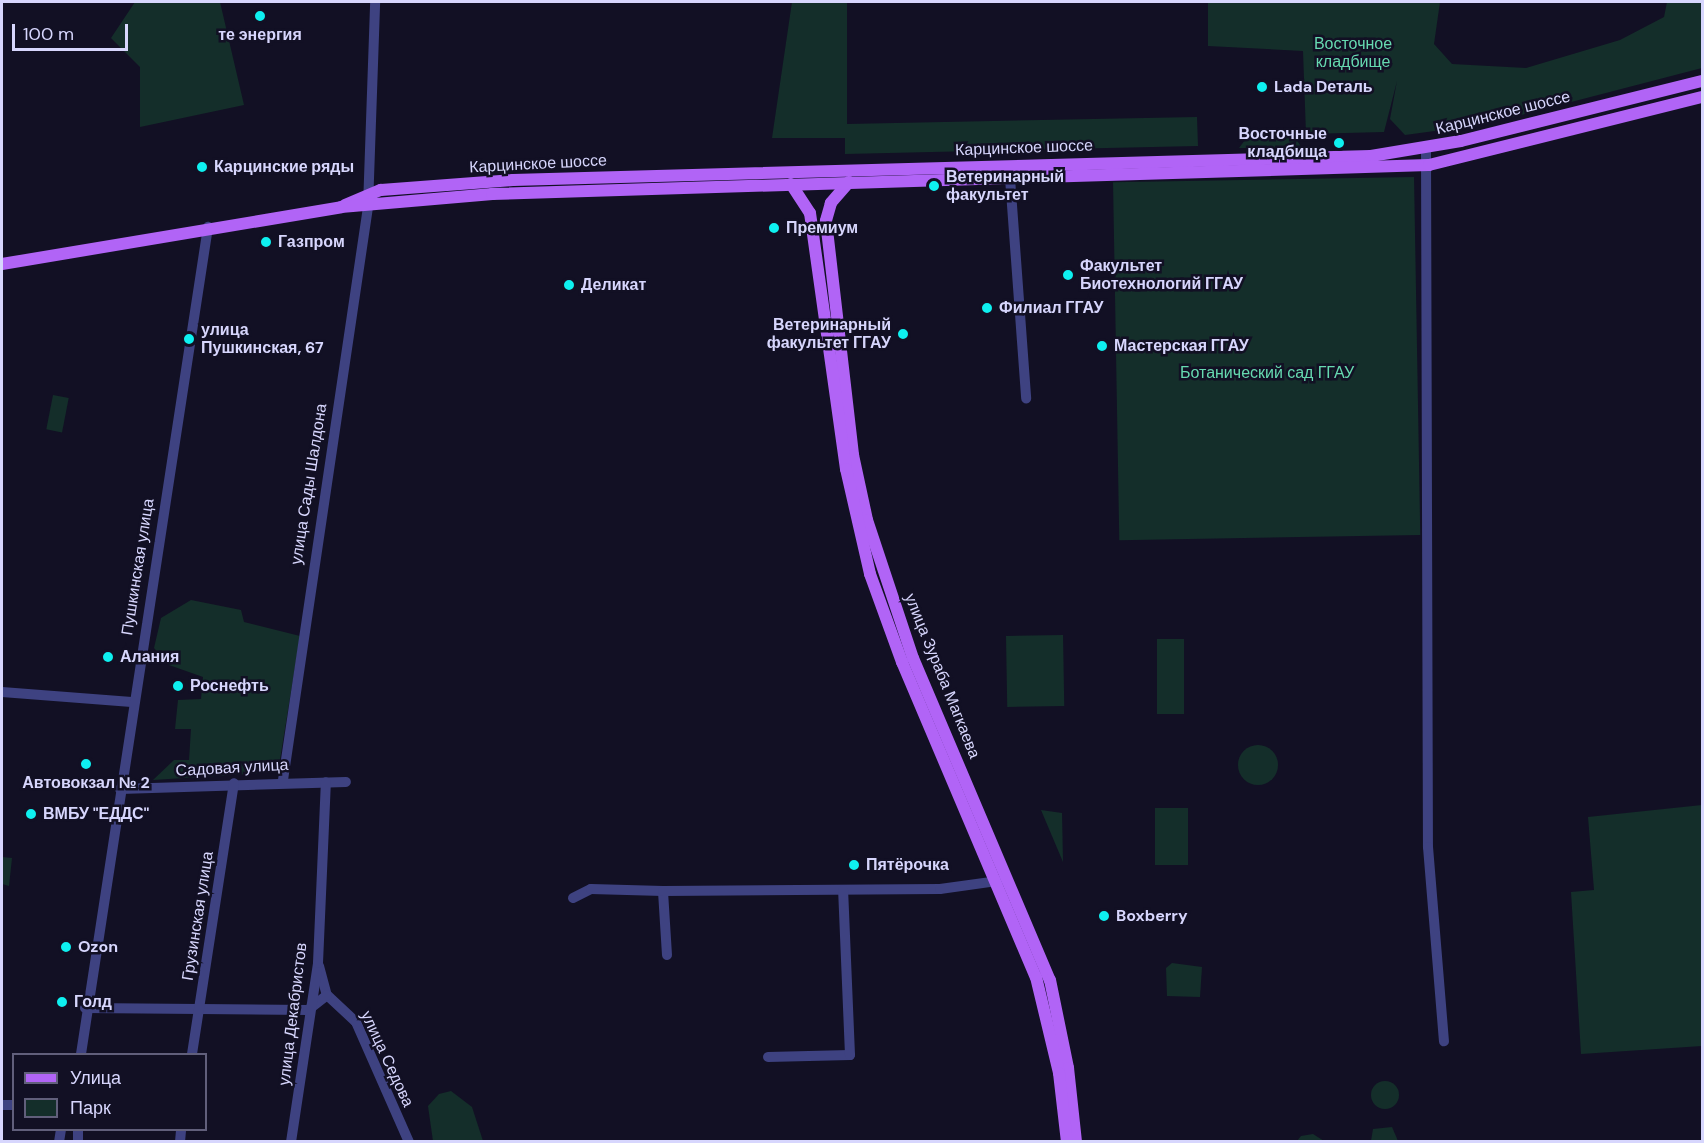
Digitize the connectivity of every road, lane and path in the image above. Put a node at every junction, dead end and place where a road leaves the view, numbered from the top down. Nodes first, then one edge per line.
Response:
1 (375, 2) edge
2 (1702, 81) edge
3 (1702, 97) edge
4 (1426, 149) junction
5 (1429, 165) junction
6 (840, 170) junction
7 (809, 171) junction
8 (1010, 178) junction
9 (823, 182) junction
10 (849, 182) junction
11 (791, 184) junction
12 (369, 193) junction
13 (341, 207) junction
14 (368, 207) junction
15 (810, 213) junction
16 (826, 214) junction
17 (208, 227) junction
18 (2, 264) edge
19 (1026, 398) dead end
20 (908, 660) junction
21 (2, 692) edge
22 (132, 702) junction
23 (283, 780) junction
24 (326, 782) junction
25 (346, 782) dead end
26 (234, 783) junction
27 (120, 789) junction
28 (998, 881) junction
29 (663, 891) junction
30 (843, 891) junction
31 (573, 898) dead end
32 (666, 955) dead end
33 (318, 963) junction
34 (327, 995) junction
35 (85, 1008) junction
36 (199, 1008) junction
37 (308, 1010) junction
38 (1444, 1041) dead end
39 (81, 1053) edge
40 (192, 1053) edge
41 (768, 1057) dead end
42 (291, 1142) edge
43 (409, 1142) edge
44 (1067, 1142) edge
45 (1076, 1142) edge

1 - 12 street, улица Сады Шалдона
2 - 4 main road, Карцинское шоссе
3 - 5 main road, Карцинское шоссе
4 - 5 street
4 - 6 main road, Карцинское шоссе
5 - 8 main road, Карцинское шоссе
5 - 38 street
6 - 7 main road, Карцинское шоссе
6 - 9 main road
7 - 9 main road
7 - 12 main road, Карцинское шоссе
8 - 10 main road, Карцинское шоссе
8 - 19 street
9 - 10 main road, Карцинское шоссе
9 - 11 main road, Карцинское шоссе
9 - 15 main road
9 - 16 main road, улица Зураба Магкаева
10 - 16 main road
11 - 14 main road, Карцинское шоссе
11 - 15 main road, улица Зураба Магкаева
12 - 13 main road, Карцинское шоссе
12 - 14 street, улица Сады Шалдона
13 - 14 main road, Карцинское шоссе
13 - 17 main road, Карцинское шоссе
14 - 23 street, улица Сады Шалдона
15 - 20 main road, улица Зураба Магкаева
16 - 20 main road, улица Зураба Магкаева
17 - 18 main road, Карцинское шоссе
17 - 22 street, Пушкинская улица
20 - 28 main road, улица Зураба Магкаева
20 - 45 main road, улица Зураба Магкаева
21 - 22 street
22 - 27 street, Пушкинская улица
23 - 24 street, Садовая улица
23 - 26 street, Садовая улица
24 - 25 street, Садовая улица
24 - 33 street, улица Декабристов
26 - 27 street, Садовая улица
26 - 36 street, Грузинская улица
27 - 35 street, Пушкинская улица
28 - 30 street
28 - 44 main road, улица Зураба Магкаева
29 - 30 street
29 - 31 street
29 - 32 street
30 - 41 street
33 - 34 street
33 - 37 street, улица Декабристов
34 - 37 street
34 - 43 street, улица Седова
35 - 36 street
35 - 39 street, Пушкинская улица
36 - 37 street
36 - 40 street, Грузинская улица
37 - 42 street, улица Декабристов

